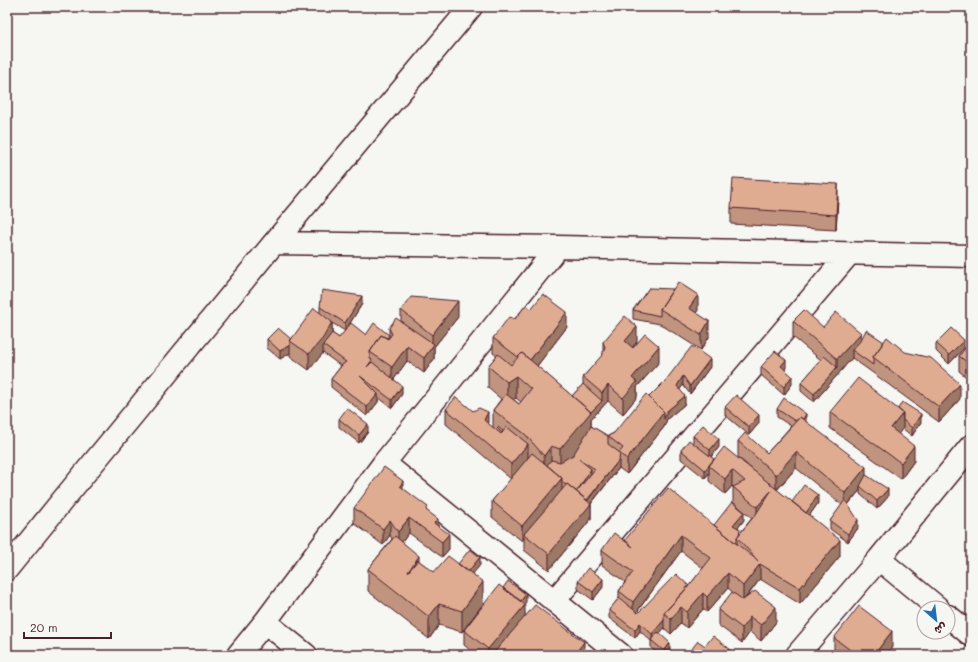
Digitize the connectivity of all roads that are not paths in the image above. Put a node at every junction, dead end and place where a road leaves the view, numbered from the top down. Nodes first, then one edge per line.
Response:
1 (471, 7) edge
2 (274, 243) junction
3 (558, 247) junction
4 (849, 254) junction
5 (971, 256) edge
6 (971, 446) edge
7 (384, 463) junction
8 (879, 559) junction
9 (7, 569) edge
10 (928, 600) edge
11 (554, 601) junction
12 (265, 622) junction
13 (956, 623) edge
14 (971, 635) edge
15 (238, 655) edge
16 (306, 655) edge
17 (621, 655) edge
18 (797, 655) edge

1 - 2 street
2 - 3 street
2 - 9 street
3 - 4 street
3 - 7 street
4 - 5 street
4 - 11 street
6 - 8 street
7 - 11 street
7 - 12 street
8 - 10 street
8 - 18 street
11 - 17 street
12 - 15 street
12 - 16 street
13 - 14 street

